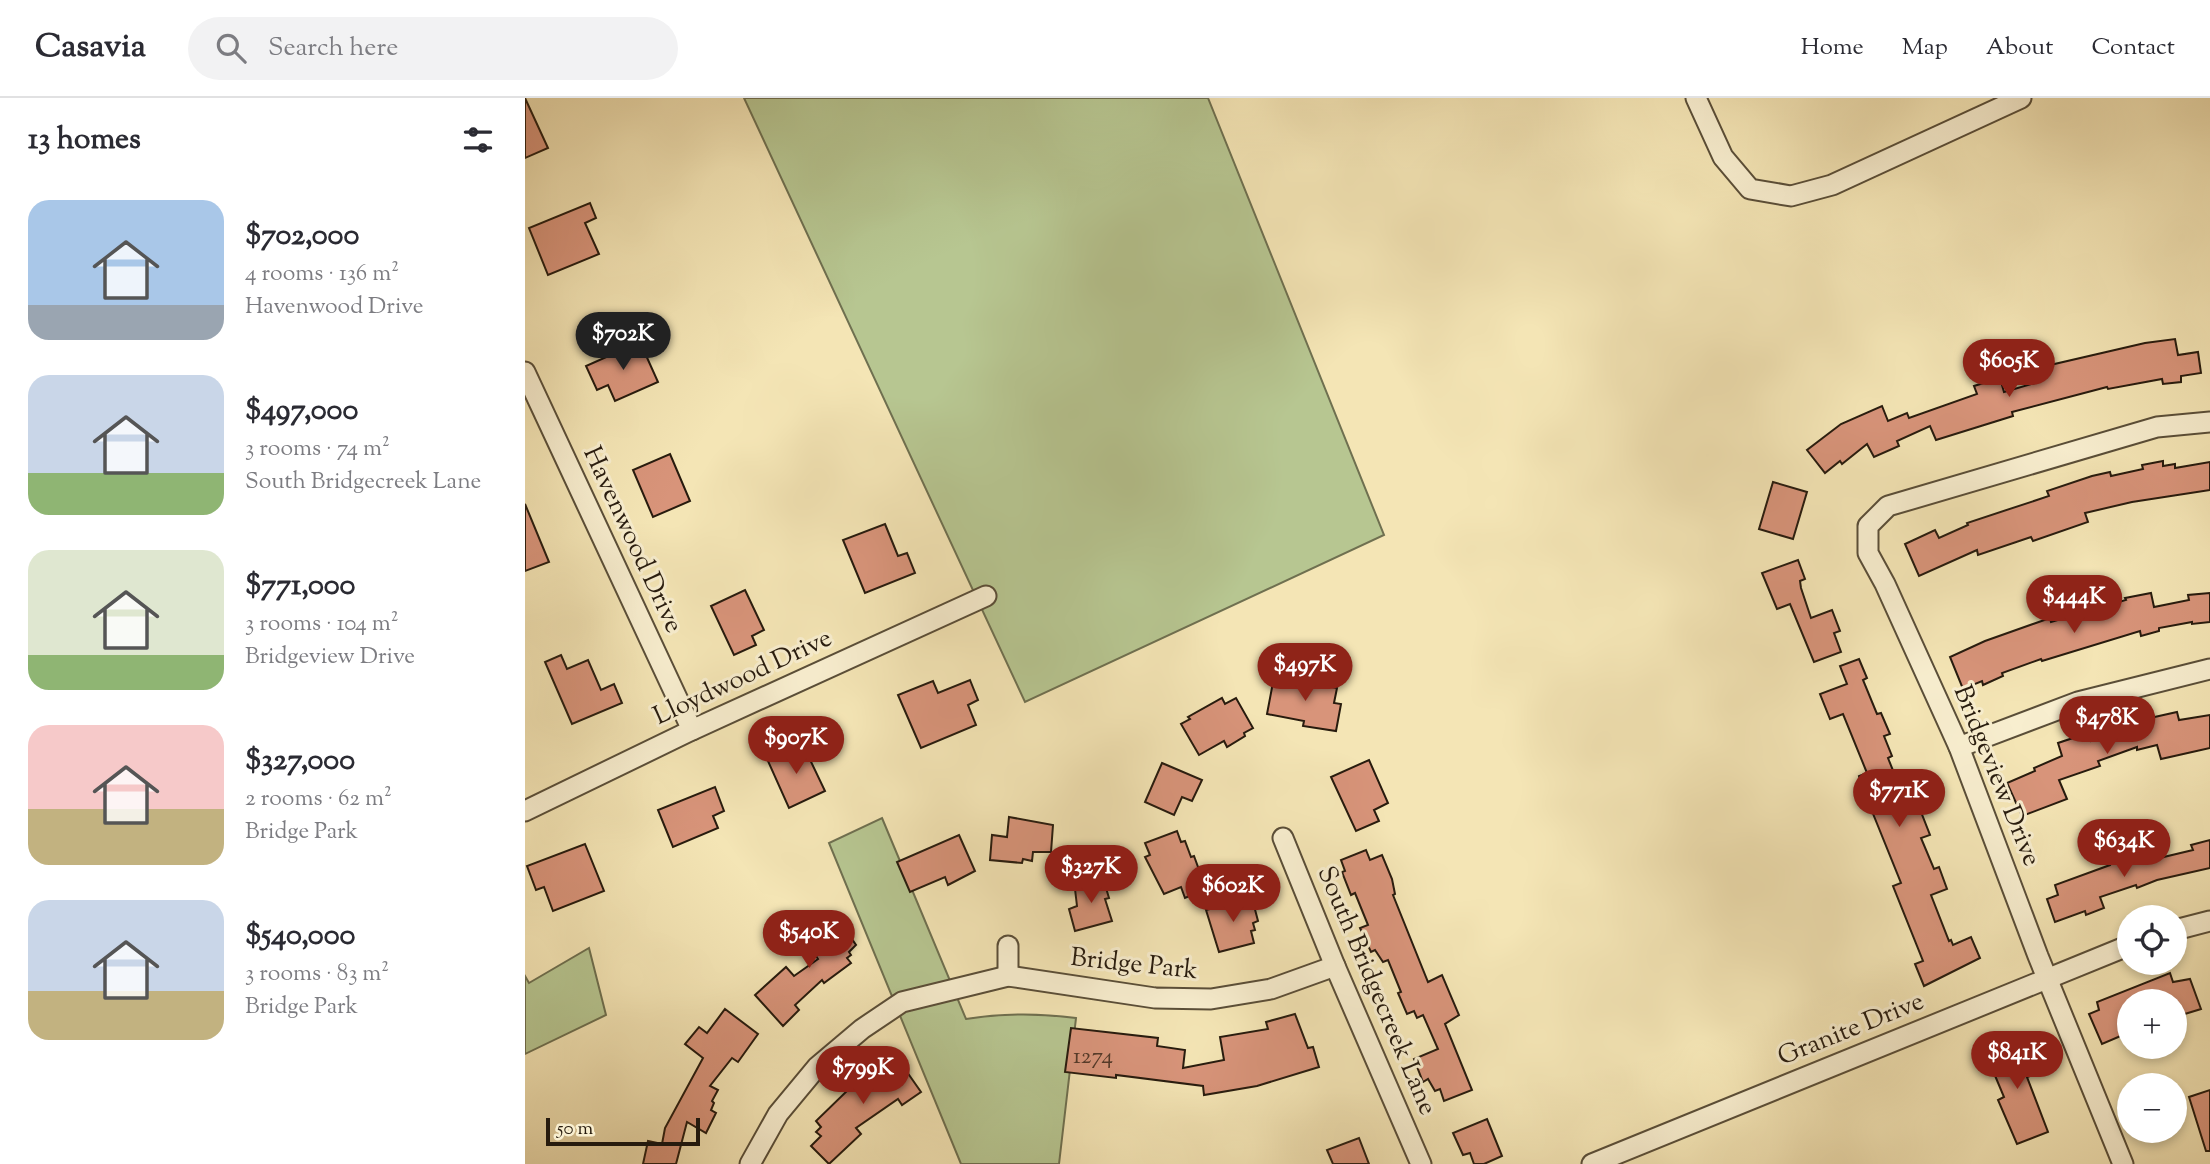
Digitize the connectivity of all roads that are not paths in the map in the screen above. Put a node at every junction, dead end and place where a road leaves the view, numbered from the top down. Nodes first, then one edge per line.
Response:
1 (1696, 98) edge
2 (2021, 98) edge
3 (525, 372) edge
4 (2210, 422) edge
5 (986, 596) dead end
6 (2210, 669) edge
7 (692, 730) junction
8 (1959, 747) junction
9 (525, 811) edge
10 (1283, 838) dead end
11 (2210, 922) edge
12 (2187, 927) edge
13 (1008, 946) dead end
14 (2117, 950) edge
15 (1335, 966) junction
16 (1008, 976) junction
17 (2048, 978) junction
18 (750, 1164) edge
19 (1422, 1164) edge
20 (1593, 1164) edge
21 (2123, 1164) edge

1 - 2 street
3 - 7 street, Havenwood Drive
4 - 8 street, Bridgeview Drive
5 - 7 street, Lloydwood Drive
6 - 8 street
7 - 9 street, Lloydwood Drive
8 - 17 street, Bridgeview Drive
10 - 15 street, South Bridgecreek Lane
11 - 12 street
13 - 16 street
14 - 17 street, Granite Drive
15 - 16 street, Bridge Park
15 - 19 street, South Bridgecreek Lane
16 - 18 street, Bridge Park
17 - 20 street, Granite Drive
17 - 21 street, Bridgeview Drive

